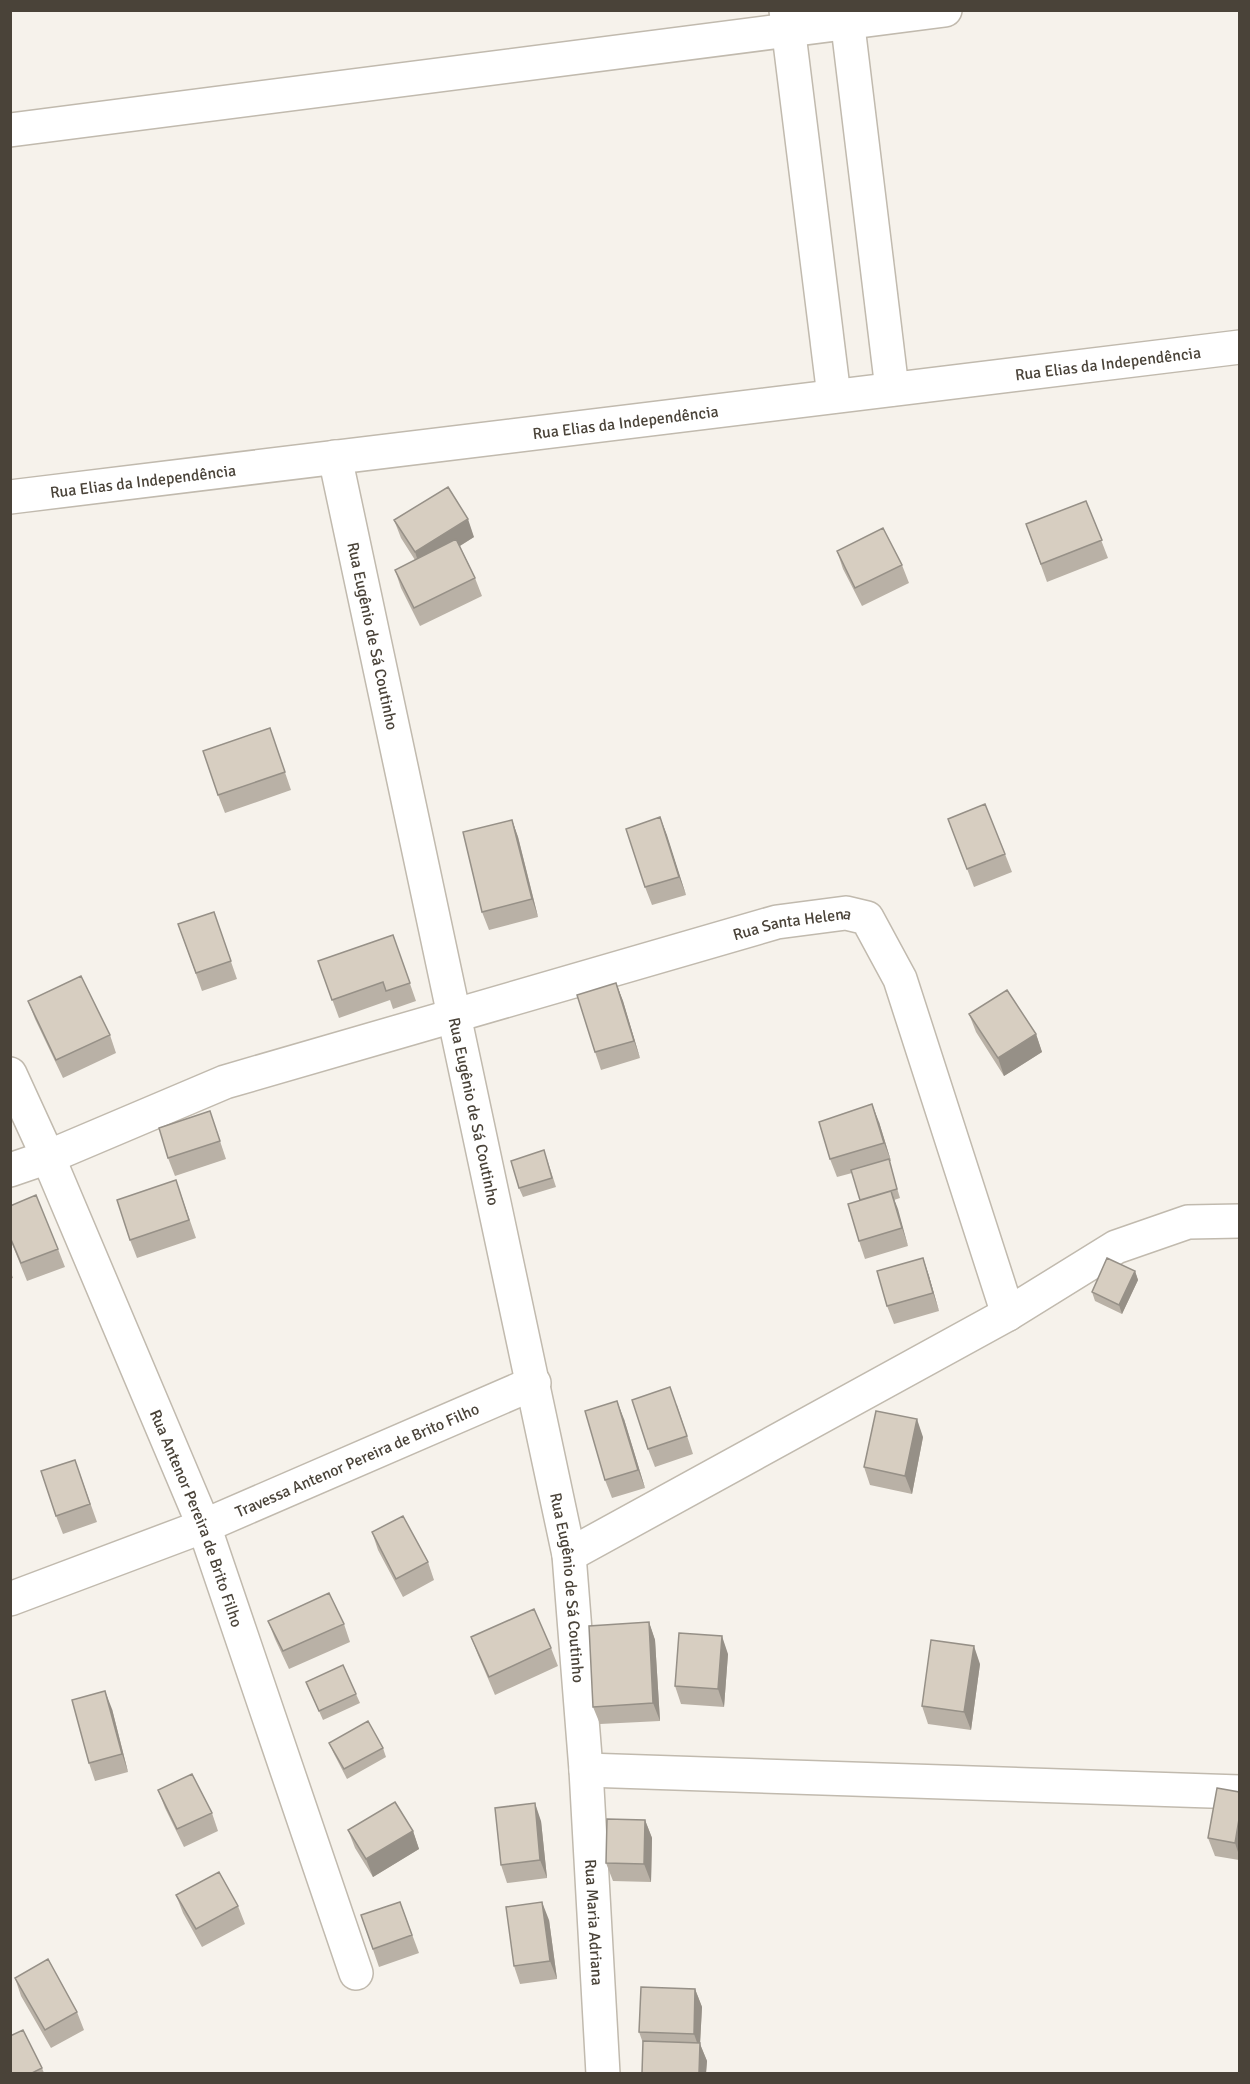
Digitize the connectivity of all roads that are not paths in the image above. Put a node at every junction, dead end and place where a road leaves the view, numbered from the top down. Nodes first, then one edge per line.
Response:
1 (945, 10) edge
2 (847, 16) edge
3 (788, 20) edge
4 (10, 130) edge
5 (1239, 347) edge
6 (892, 389) junction
7 (834, 396) junction
8 (335, 458) junction
9 (10, 497) edge
10 (453, 1015) junction
11 (10, 1074) edge
12 (48, 1157) junction
13 (10, 1170) edge
14 (1239, 1221) edge
15 (1008, 1314) junction
16 (534, 1383) junction
17 (204, 1526) junction
18 (569, 1555) junction
19 (10, 1599) edge
20 (586, 1770) junction
21 (1239, 1791) edge
22 (356, 1973) dead end
23 (603, 2073) edge

1 - 2 street
2 - 3 street
2 - 6 street
3 - 4 street
3 - 7 street
5 - 6 street, Rua Elias da Independência
6 - 7 street, Rua Elias da Independência
7 - 8 street, Rua Elias da Independência
8 - 9 street, Rua Elias da Independência
8 - 10 street, Rua Eugênio de Sá Coutinho
10 - 12 street, Rua Santa Helena
10 - 15 street, Rua Santa Helena
10 - 16 street, Rua Eugênio de Sá Coutinho
11 - 12 street, Rua Antenor Pereira de Brito Filho
12 - 13 street
12 - 17 street, Rua Antenor Pereira de Brito Filho
14 - 15 street
15 - 18 street
16 - 17 street, Travessa Antenor Pereira de Brito Filho
16 - 18 street, Rua Eugênio de Sá Coutinho
17 - 19 street, Travessa Antenor Pereira de Brito Filho
17 - 22 street, Rua Antenor Pereira de Brito Filho
18 - 20 street, Rua Eugênio de Sá Coutinho
20 - 21 street
20 - 23 street, Rua Maria Adriana

